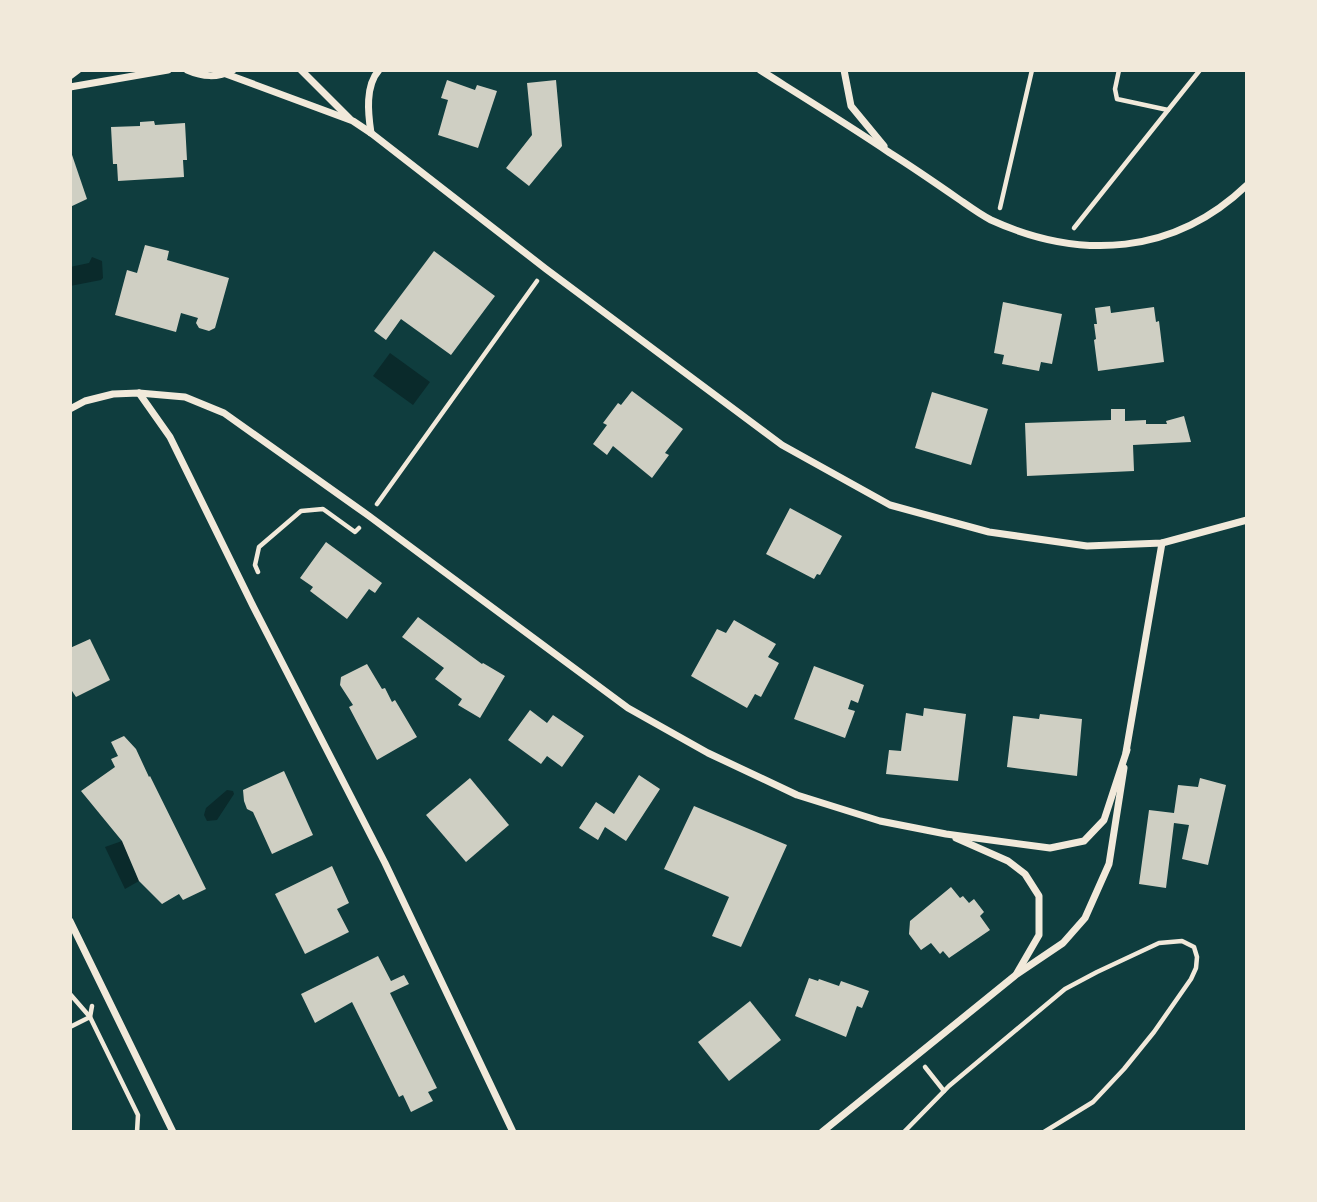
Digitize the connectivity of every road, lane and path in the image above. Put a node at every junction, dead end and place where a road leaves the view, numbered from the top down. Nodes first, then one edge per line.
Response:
1 (79, 70) edge
2 (168, 70) edge
3 (187, 70) edge
4 (301, 70) edge
5 (379, 70) edge
6 (760, 70) edge
7 (844, 70) edge
8 (1032, 70) edge
9 (1119, 70) edge
10 (1200, 70) edge
11 (229, 72) edge
12 (70, 76) edge
13 (70, 87) edge
14 (1168, 110) junction
15 (352, 121) junction
16 (371, 133) junction
17 (889, 152) junction
18 (1247, 185) edge
19 (996, 222) junction
20 (1062, 243) junction
21 (546, 269) junction
22 (139, 393) junction
23 (70, 409) edge
24 (369, 516) junction
25 (1247, 520) edge
26 (1162, 542) junction
27 (260, 576) dead end
28 (1127, 750) junction
29 (946, 834) junction
30 (70, 920) edge
31 (1017, 974) junction
32 (70, 994) edge
33 (916, 1057) junction
34 (944, 1091) junction
35 (137, 1132) edge
36 (173, 1132) edge
37 (513, 1132) edge
38 (822, 1132) edge
39 (904, 1132) edge
40 (1044, 1132) edge

1 - 12 street
2 - 13 street
3 - 11 street
4 - 15 street
5 - 16 street
6 - 17 street
7 - 17 street
8 - 19 path
9 - 14 path
10 - 14 path
11 - 15 street
14 - 20 path
15 - 16 street
16 - 21 street
17 - 19 street
18 - 20 street
19 - 20 street
21 - 24 path
21 - 26 street
22 - 23 street
22 - 24 street
22 - 37 street
24 - 27 path
24 - 29 street
25 - 26 street
26 - 28 street
28 - 29 street
28 - 31 street
29 - 31 street
30 - 36 street
31 - 33 street
32 - 35 path
33 - 34 path
33 - 38 street
34 - 39 path
34 - 40 path

